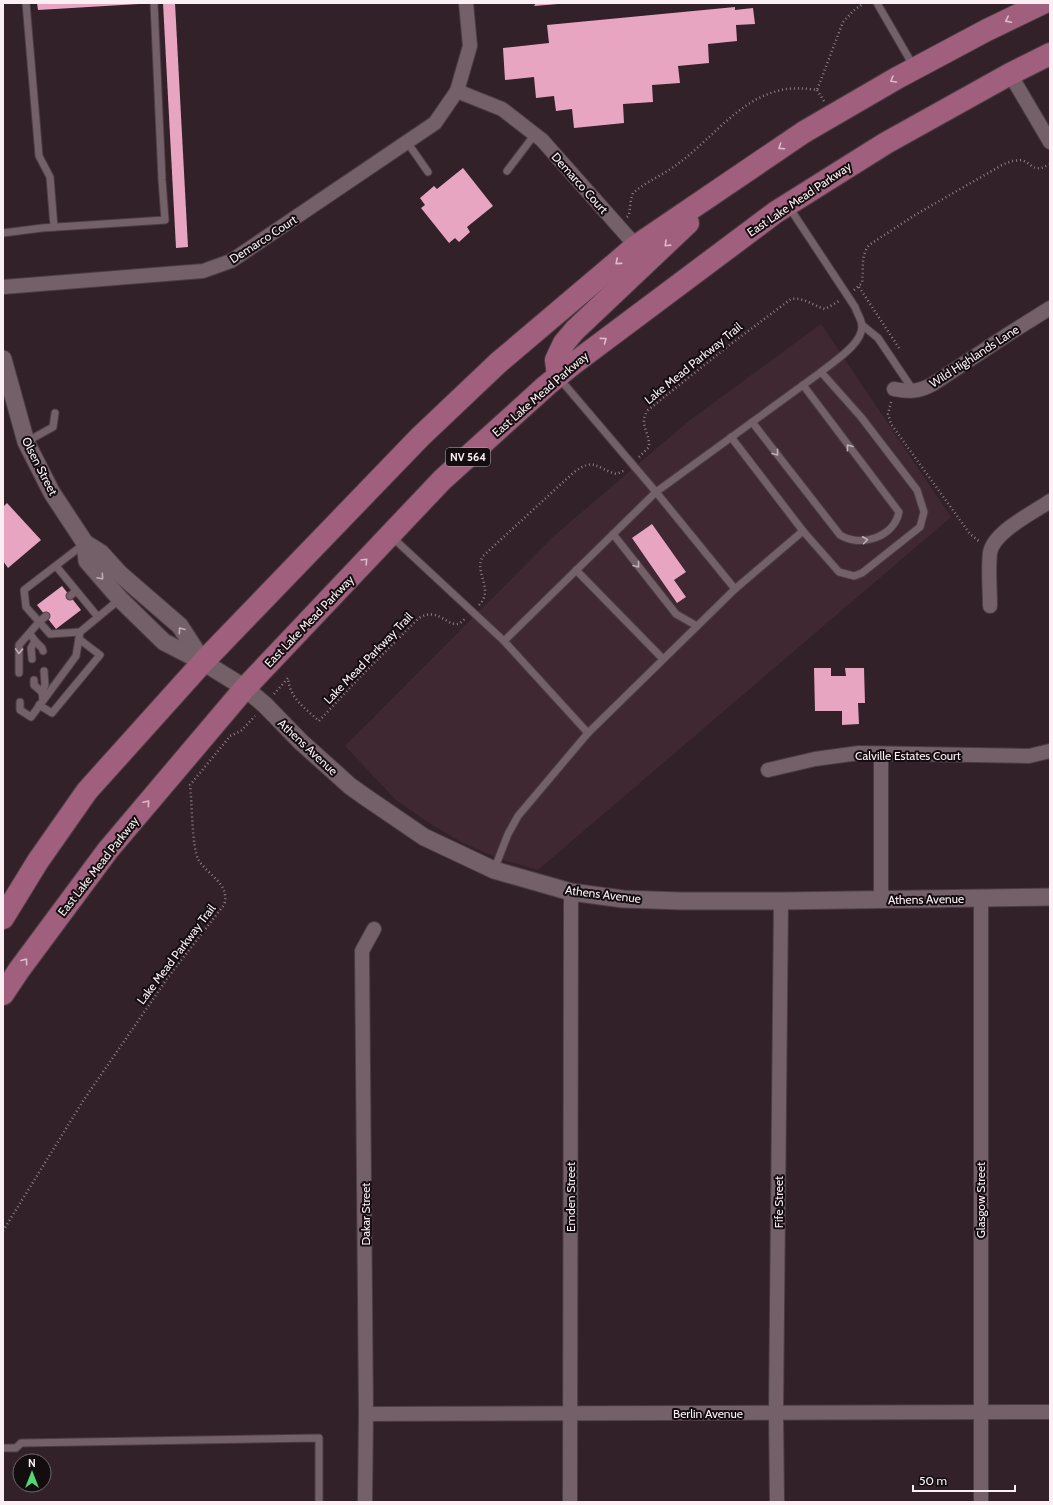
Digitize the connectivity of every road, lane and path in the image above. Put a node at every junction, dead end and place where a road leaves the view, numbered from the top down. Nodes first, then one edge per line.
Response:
1 (26, 3) edge
2 (154, 3) edge
3 (466, 3) edge
4 (864, 3) edge
5 (877, 3) edge
6 (1043, 3) edge
7 (1050, 54) edge
8 (915, 68) junction
9 (1010, 74) junction
10 (457, 91) junction
11 (535, 134) junction
12 (407, 142) junction
13 (1050, 142) edge
14 (1050, 164) edge
15 (507, 171) dead end
16 (428, 172) dead end
17 (735, 178) junction
18 (787, 204) junction
19 (618, 225) junction
20 (54, 227) junction
21 (3, 233) edge
22 (636, 246) junction
23 (859, 287) junction
24 (3, 288) edge
25 (847, 296) junction
26 (1050, 308) edge
27 (862, 325) junction
28 (900, 350) dead end
29 (3, 360) edge
30 (821, 372) junction
31 (558, 376) junction
32 (803, 385) junction
33 (894, 389) joint
34 (913, 391) junction
35 (55, 413) dead end
36 (752, 422) junction
37 (731, 437) junction
38 (26, 442) junction
39 (632, 464) junction
40 (656, 492) junction
41 (1050, 502) edge
42 (803, 531) junction
43 (613, 534) junction
44 (390, 535) junction
45 (85, 543) junction
46 (990, 552) junction
47 (56, 566) junction
48 (576, 570) junction
49 (736, 588) junction
50 (76, 591) junction
51 (70, 596) dead end
52 (120, 599) junction
53 (990, 606) dead end
54 (472, 612) junction
55 (46, 616) dead end
56 (98, 617) junction
57 (39, 622) junction
58 (697, 626) junction
59 (30, 634) junction
60 (80, 635) junction
61 (35, 641) junction
62 (504, 641) junction
63 (42, 651) dead end
64 (32, 659) dead end
65 (663, 659) junction
66 (203, 662) junction
67 (44, 671) dead end
68 (19, 673) dead end
69 (224, 675) joint
70 (34, 680) dead end
71 (244, 688) junction
72 (41, 699) junction
73 (20, 702) dead end
74 (264, 705) junction
75 (588, 733) junction
76 (1050, 751) edge
77 (881, 754) junction
78 (768, 770) dead end
79 (494, 870) junction
80 (570, 892) junction
81 (1050, 897) edge
82 (981, 898) junction
83 (881, 900) junction
84 (781, 901) junction
85 (3, 918) edge
86 (374, 929) dead end
87 (3, 994) edge
88 (3, 1231) edge
89 (981, 1412) junction
90 (1050, 1412) edge
91 (569, 1413) junction
92 (776, 1413) junction
93 (366, 1414) junction
94 (3, 1448) edge
95 (319, 1502) edge
96 (365, 1502) edge
97 (570, 1502) edge
98 (777, 1502) edge
99 (981, 1502) edge

1 - 20 lane
2 - 20 lane
3 - 10 street, Demarco Court
4 - 19 path
5 - 8 lane
6 -> 8 main road
7 - 9 main road, East Lake Mead Parkway / NV 564
8 -> 17 main road
9 - 13 street
9 - 18 main road, East Lake Mead Parkway / NV 564
10 - 11 street, Demarco Court
10 - 12 street, Demarco Court
11 - 15 lane
11 - 19 street, Demarco Court
12 - 16 lane
12 - 24 street, Demarco Court
14 - 23 path
17 - 22 main road
17 -> 31 main road
18 - 25 lane
31 -> 18 main road, East Lake Mead Parkway / NV 564
19 - 22 street, Demarco Court
20 - 21 lane
22 -> 66 main road
23 - 25 path, Lake Mead Parkway Trail
23 - 28 path
25 - 27 lane
25 - 39 path, Lake Mead Parkway Trail
26 - 34 street, Wild Highlands Lane
27 - 30 lane
27 - 34 lane
29 - 38 street, Olsen Street
30 - 32 lane
30 - 42 lane
31 - 39 lane
31 - 44 main road, East Lake Mead Parkway / NV 564
32 - 36 lane
36 -> 32 lane
33 - 34 street, Wild Highlands Lane
33 - 46 path
35 - 38 lane
36 - 37 lane
37 - 40 lane
37 - 42 lane
38 - 45 street, Olsen Street
39 - 40 lane
39 - 54 path, Lake Mead Parkway Trail
40 - 43 lane
40 - 49 lane
41 - 46 street
42 - 49 lane
43 - 48 lane
43 -> 58 lane
44 - 54 lane
71 -> 44 main road, East Lake Mead Parkway / NV 564
45 - 47 lane
45 -> 52 street, Olsen Street
66 -> 45 street, Olsen Street
46 - 53 street
47 - 50 lane
47 - 57 lane
48 - 62 lane
48 - 65 lane
49 - 58 lane
50 - 51 lane
50 - 56 lane
52 - 56 lane
52 - 66 street, Olsen Street
54 - 62 lane
54 - 74 path, Lake Mead Parkway Trail
55 - 57 lane
56 - 60 lane
57 - 59 lane
57 - 60 lane
58 - 65 lane
59 - 61 lane
59 -> 68 lane
60 - 72 lane
60 - 72 lane
61 - 63 lane
61 - 64 lane
62 - 75 lane
65 - 75 lane
66 - 69 street, Olsen Street
66 - 85 main road
67 - 72 lane
69 - 71 street, Athens Avenue
70 - 72 lane
71 - 74 street, Athens Avenue
87 -> 71 main road, East Lake Mead Parkway / NV 564
72 - 73 lane
74 - 79 street, Athens Avenue
74 - 88 path, Lake Mead Parkway Trail
75 - 79 lane
76 - 77 street, Calville Estates Court
77 - 78 street, Calville Estates Court
77 - 83 street
79 - 80 street, Athens Avenue
80 - 84 street, Athens Avenue
80 - 91 street, Emden Street
81 - 82 street, Athens Avenue
82 - 83 street, Athens Avenue
82 - 89 street, Glasgow Street
83 - 84 street, Athens Avenue
84 - 92 street, Fife Street
86 - 93 street, Dakar Street
89 - 90 street, Berlin Avenue
89 - 92 street, Berlin Avenue
89 - 99 street, Glasgow Street
91 - 92 street, Berlin Avenue
91 - 93 street, Berlin Avenue
91 - 97 street, Emden Street
92 - 98 street, Fife Street
93 - 96 street, Dakar Street
94 - 95 lane

